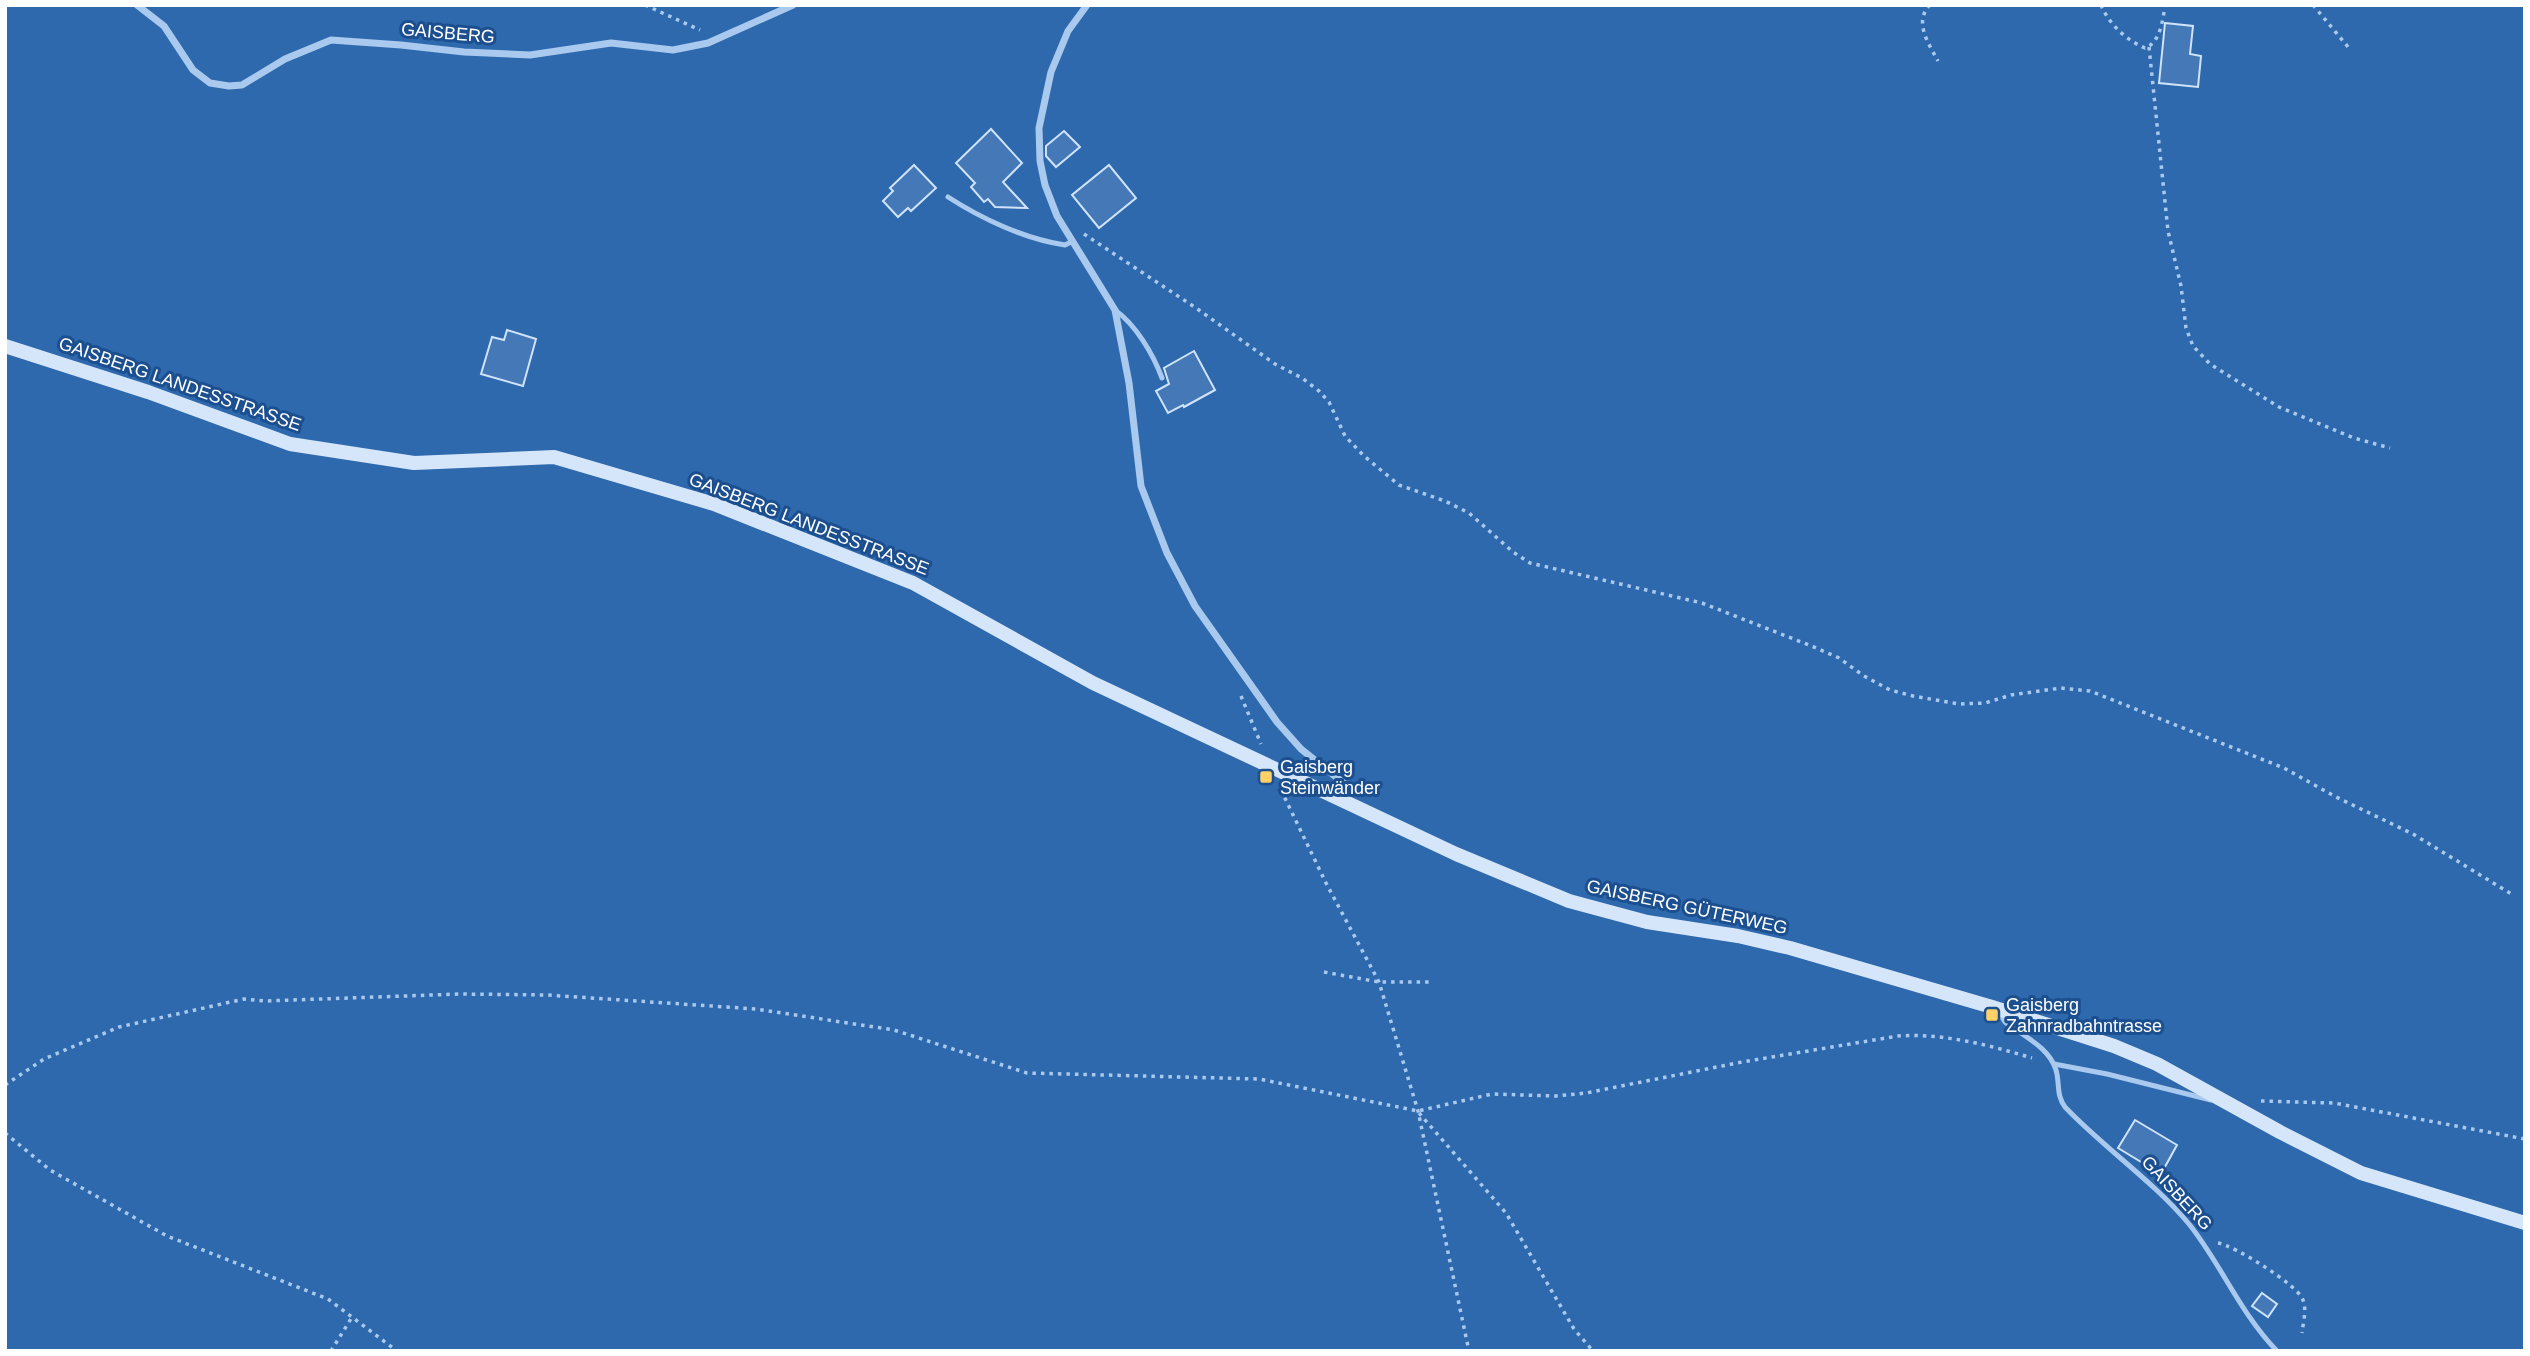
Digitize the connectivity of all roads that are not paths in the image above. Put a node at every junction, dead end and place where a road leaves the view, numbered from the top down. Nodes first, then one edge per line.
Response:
1 (137, 5) edge
2 (793, 5) edge
3 (1087, 5) edge
4 (948, 197) dead end
5 (1073, 241) junction
6 (1115, 310) junction
7 (5, 346) edge
8 (1162, 378) dead end
9 (1345, 801) junction
10 (1994, 1008) junction
11 (2054, 1064) junction
12 (2231, 1105) junction
13 (2525, 1223) edge
14 (2277, 1351) edge

1 - 2 street, GAISBERG
3 - 5 street
4 - 5 lane
5 - 6 street
6 - 8 lane
6 - 9 street
7 - 9 main road, GAISBERG LANDESSTRASSE
9 - 10 main road, GAISBERG GÜTERWEG
10 - 11 lane
10 - 12 main road, GAISBERG GÜTERWEG
11 - 12 lane
11 - 14 lane, GAISBERG
12 - 13 main road, GAISBERG GÜTERWEG

